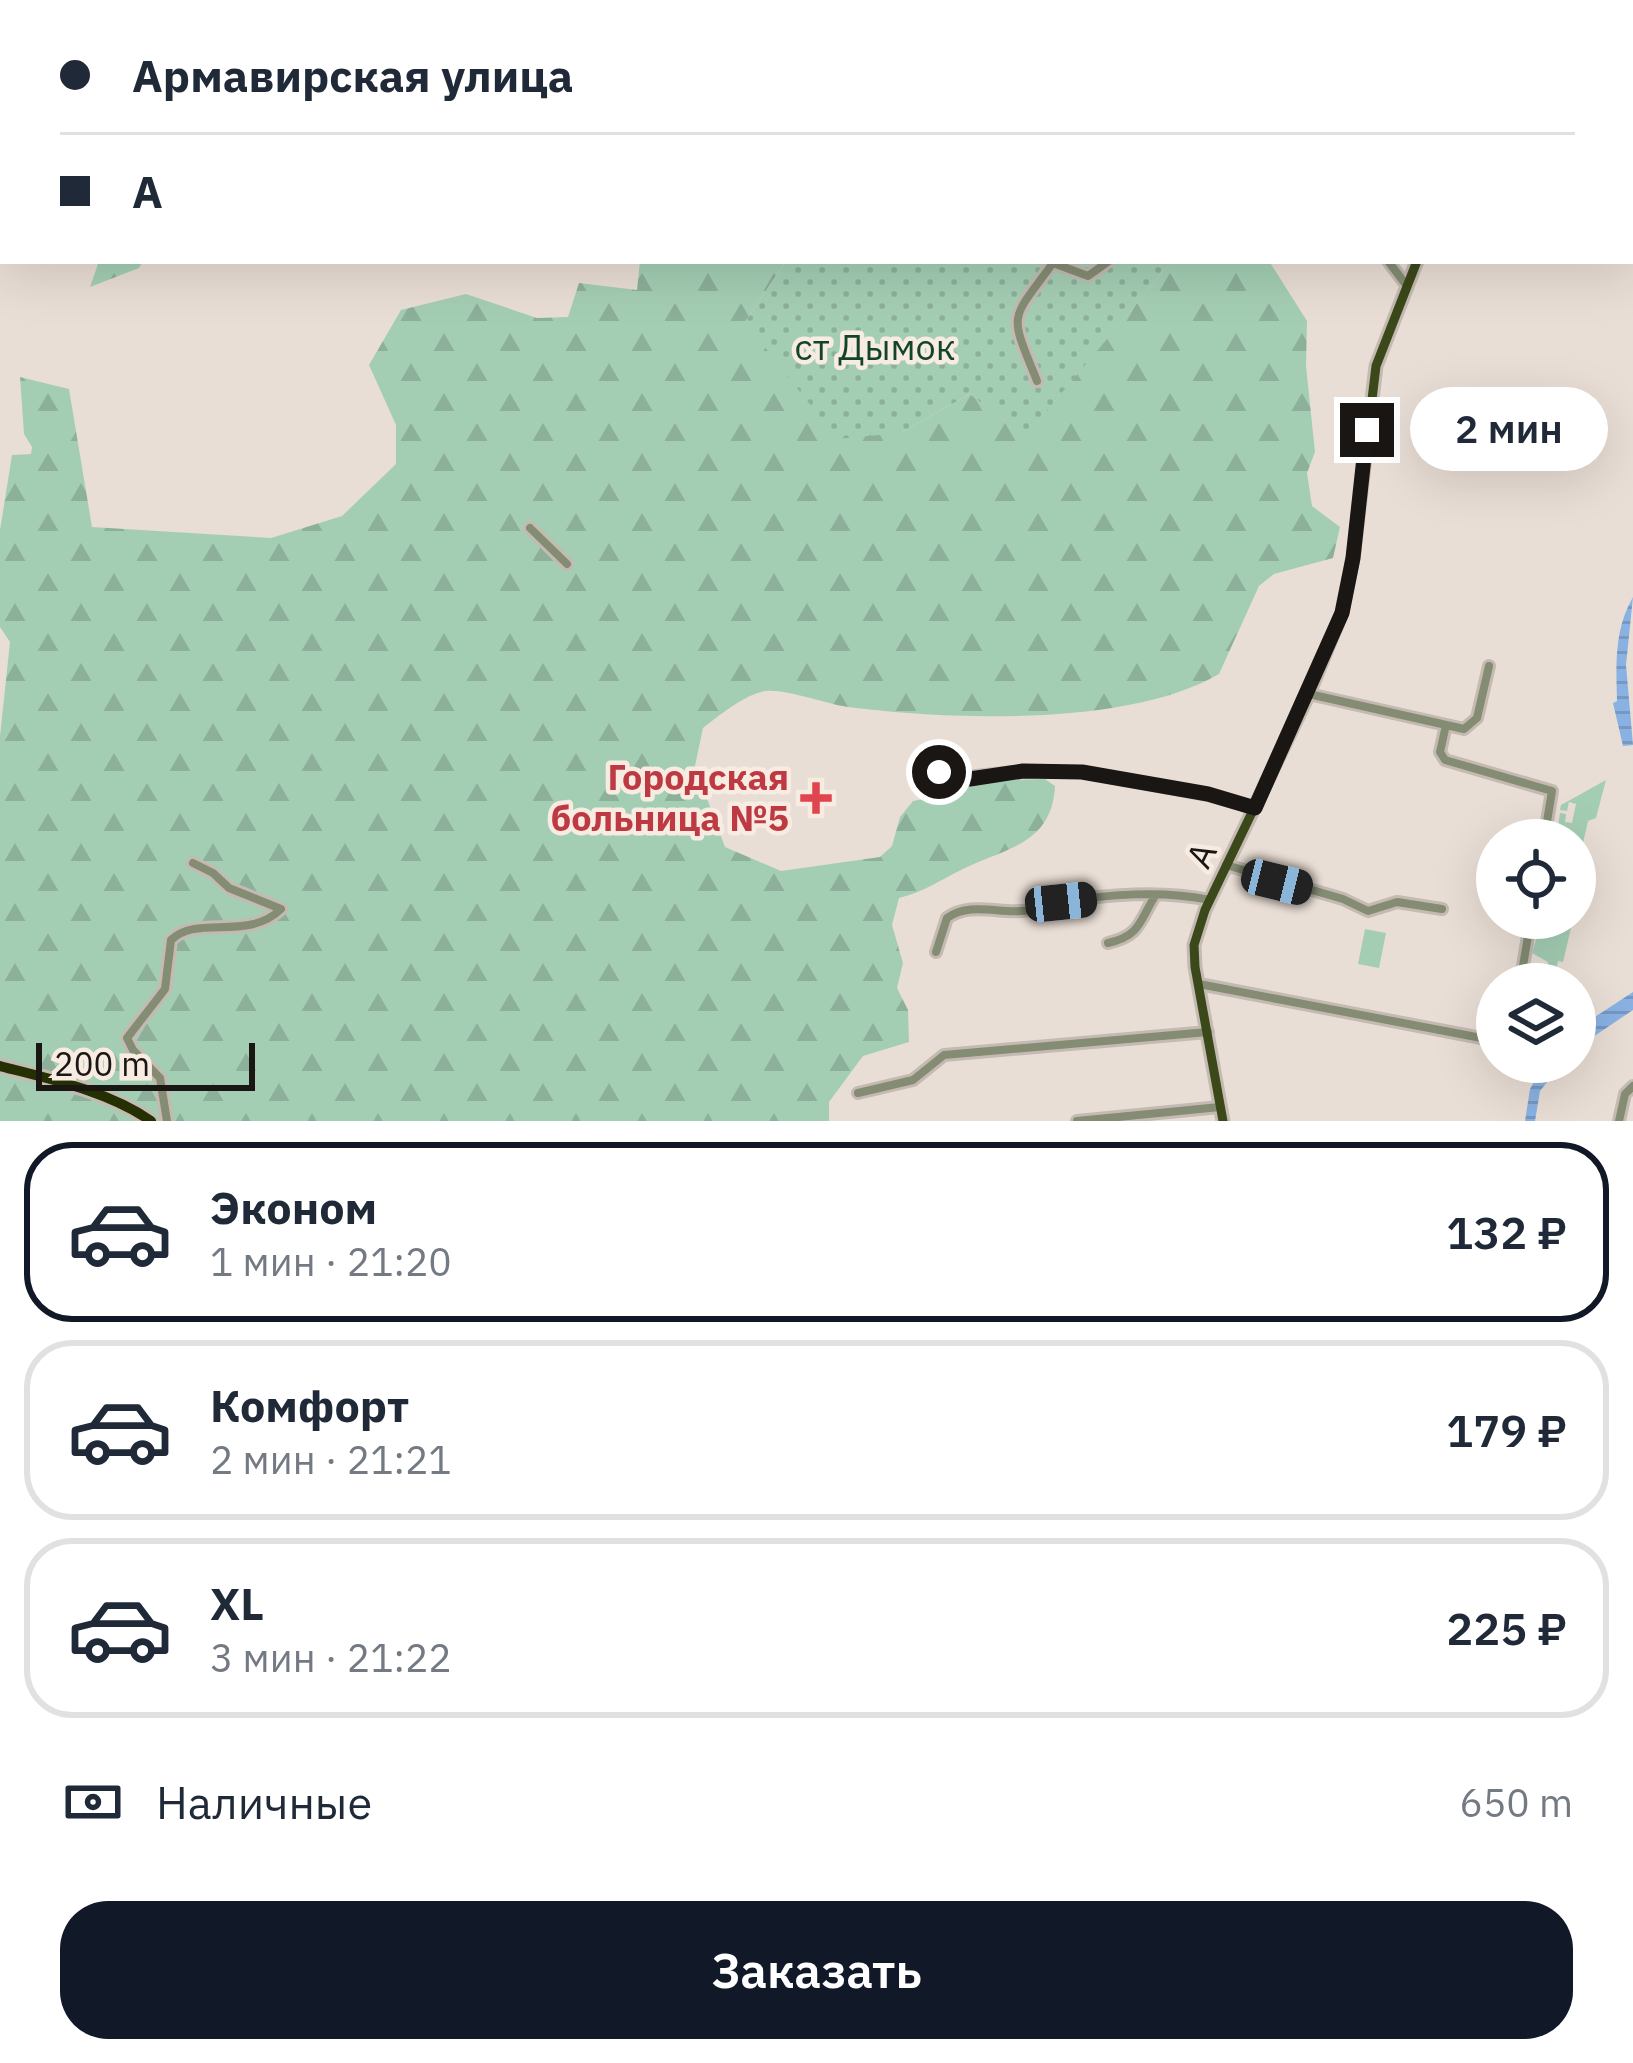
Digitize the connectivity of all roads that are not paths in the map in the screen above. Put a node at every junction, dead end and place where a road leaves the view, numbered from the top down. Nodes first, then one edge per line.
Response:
1 (1053, 264) edge
2 (1057, 264) edge
3 (1105, 264) edge
4 (1390, 264) edge
5 (1416, 264) edge
6 (1407, 286) junction
7 (1037, 380) dead end
8 (530, 528) dead end
9 (567, 564) dead end
10 (1489, 666) dead end
11 (1309, 694) junction
12 (1446, 725) junction
13 (918, 764) dead end
14 (1255, 808) junction
15 (1547, 819) edge
16 (193, 863) dead end
17 (1226, 865) junction
18 (1155, 896) junction
19 (1210, 900) junction
20 (1442, 909) dead end
21 (1108, 943) dead end
22 (936, 952) dead end
23 (1199, 984) junction
24 (1208, 1032) junction
25 (1476, 1036) edge
26 (0, 1066) edge
27 (1633, 1086) edge
28 (858, 1093) dead end
29 (1220, 1107) junction
30 (151, 1121) edge
31 (167, 1121) edge
32 (1077, 1121) edge
33 (1223, 1121) edge
34 (1619, 1121) edge

1 - 7 street
2 - 3 street
4 - 6 street
5 - 6 main road, A
6 - 11 main road, A
8 - 9 street
10 - 12 street
11 - 12 street
11 - 14 main road, A
12 - 15 street
13 - 14 street
14 - 17 main road, A
16 - 31 street
17 - 19 main road, A
17 - 20 street
18 - 19 street
18 - 21 street
18 - 22 street
19 - 23 main road, A
23 - 24 main road, A
23 - 25 street
24 - 28 street
24 - 29 main road, A
26 - 30 highway
27 - 34 street
29 - 32 street
29 - 33 main road, A

